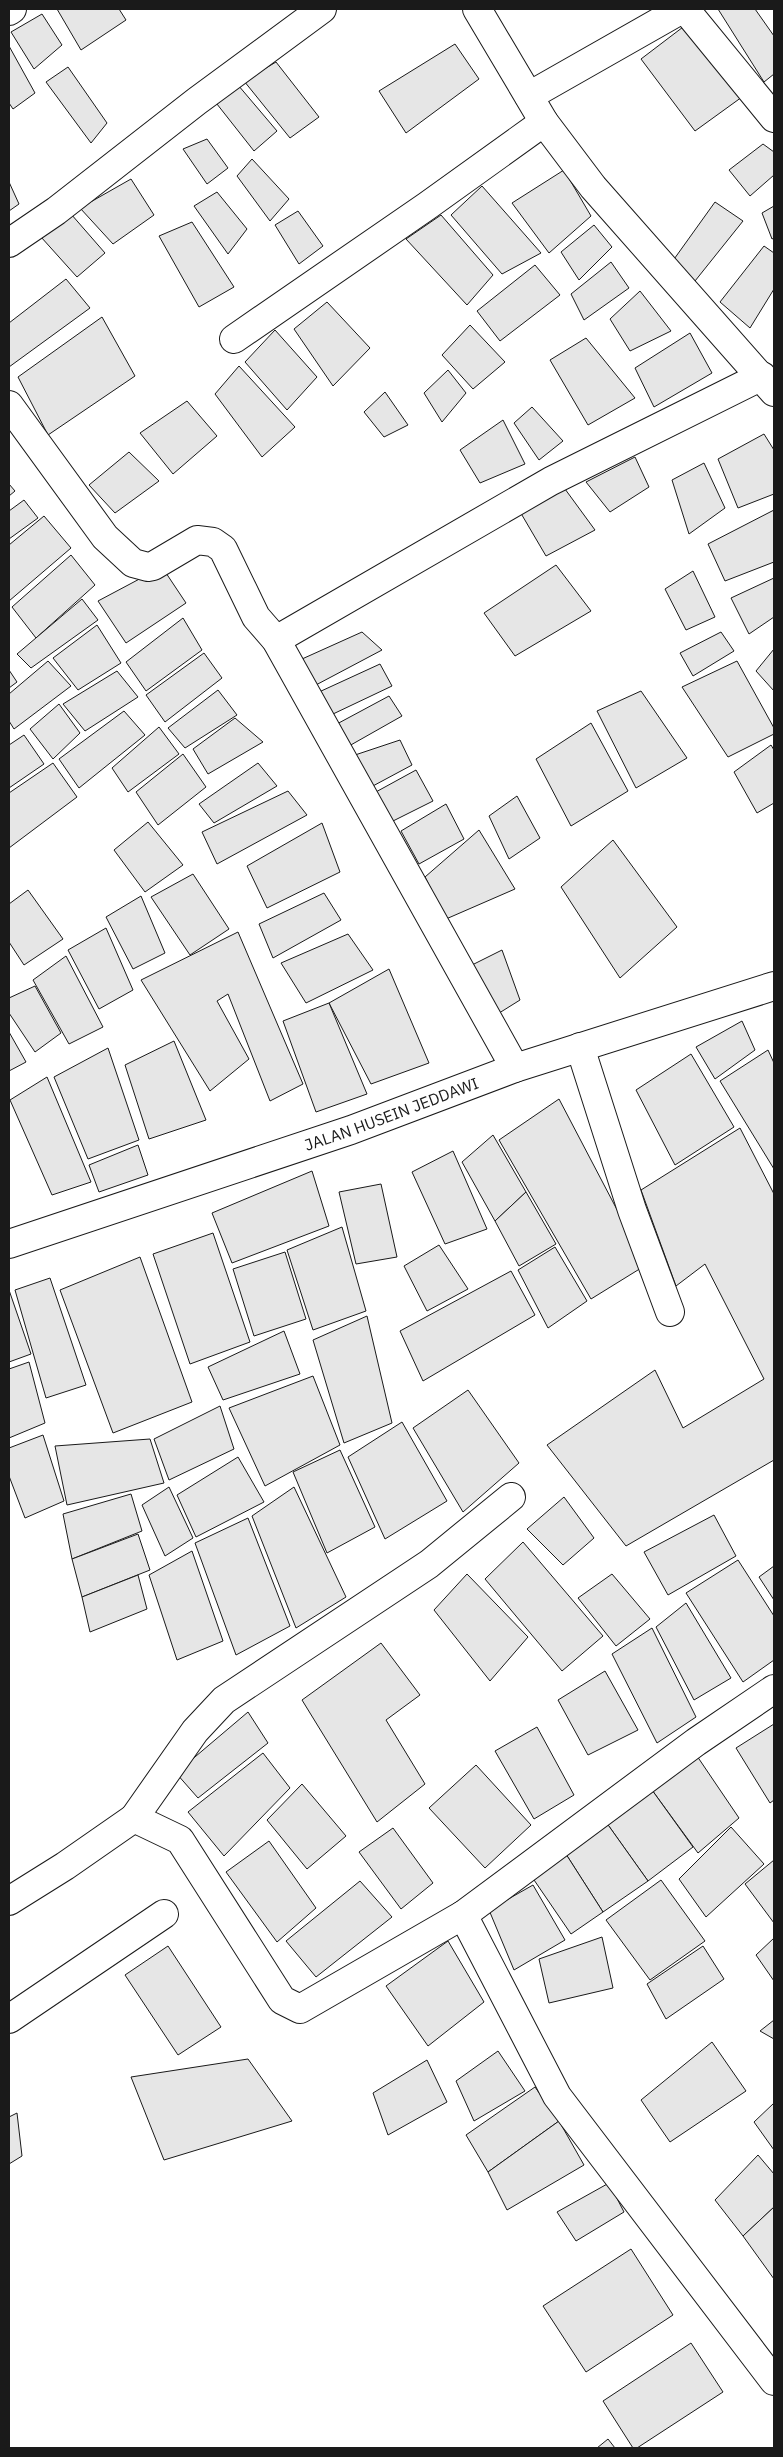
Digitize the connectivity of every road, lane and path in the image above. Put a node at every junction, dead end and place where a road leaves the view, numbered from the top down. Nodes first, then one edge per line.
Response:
1 (12, 9) edge
2 (322, 9) edge
3 (477, 9) edge
4 (684, 9) edge
5 (9, 11) edge
6 (529, 96) junction
7 (774, 118) edge
8 (544, 122) junction
9 (9, 243) edge
10 (234, 339) dead end
11 (768, 384) edge
12 (9, 406) edge
13 (276, 640) junction
14 (774, 986) edge
15 (580, 1047) junction
16 (515, 1068) junction
17 (9, 1244) edge
18 (670, 1312) dead end
19 (510, 1497) dead end
20 (774, 1689) edge
21 (134, 1818) junction
22 (9, 1901) edge
23 (164, 1914) dead end
24 (463, 1915) junction
25 (9, 2019) edge
26 (774, 2380) edge

1 - 5 street
2 - 9 street
3 - 6 street
4 - 6 street
4 - 7 street
6 - 8 street
8 - 10 street
8 - 11 street
11 - 13 street
12 - 13 street
13 - 16 street
14 - 15 street, JALAN HUSEIN JEDDAWI
15 - 16 street, JALAN HUSEIN JEDDAWI
15 - 18 street
16 - 17 street, JALAN HUSEIN JEDDAWI
19 - 21 street
20 - 24 street
21 - 22 street
21 - 24 street
23 - 25 street
24 - 26 street

